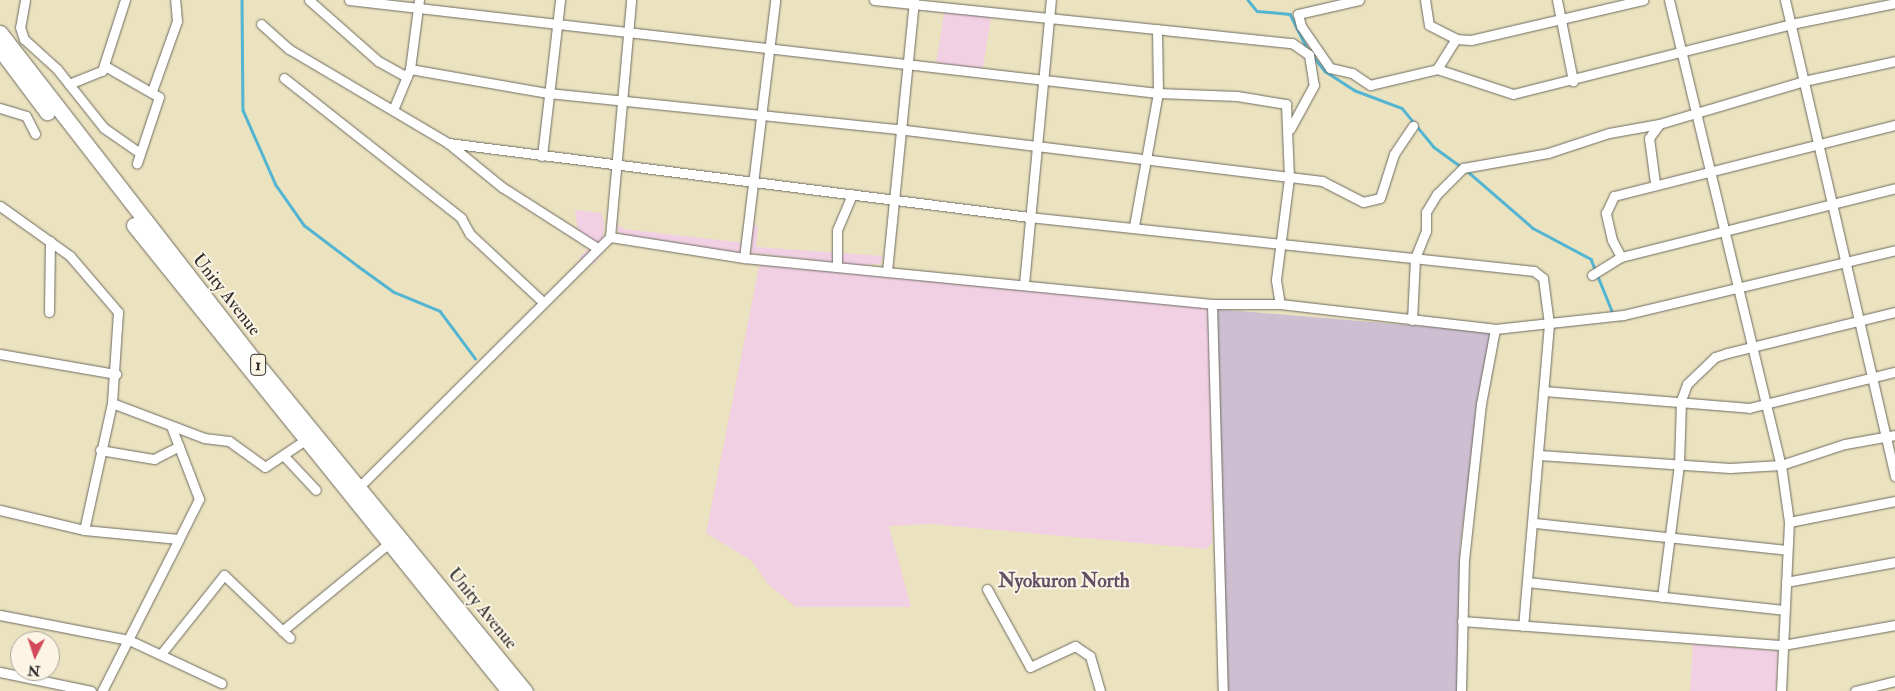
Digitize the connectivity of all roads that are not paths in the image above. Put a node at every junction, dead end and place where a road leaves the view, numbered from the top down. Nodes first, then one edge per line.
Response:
1 (25, 0) edge
2 (125, 0) edge
3 (175, 0) edge
4 (309, 0) edge
5 (349, 0) edge
6 (560, 0) edge
7 (631, 0) edge
8 (775, 0) edge
9 (874, 0) edge
10 (1051, 0) edge
11 (1359, 0) edge
12 (1425, 0) edge
13 (1557, 0) edge
14 (1643, 0) edge
15 (1669, 0) edge
16 (1785, 0) edge
17 (914, 2) edge
18 (1895, 3) edge
19 (419, 5) edge
20 (1049, 16) junction
21 (1560, 20) junction
22 (261, 24) dead end
23 (1791, 24) junction
24 (556, 25) junction
25 (1157, 29) junction
26 (0, 33) edge
27 (627, 35) junction
28 (1456, 39) junction
29 (0, 49) edge
30 (768, 52) junction
31 (1683, 54) junction
32 (1895, 61) edge
33 (105, 66) junction
34 (907, 68) junction
35 (1437, 69) junction
36 (408, 73) junction
37 (284, 78) dead end
38 (1573, 81) junction
39 (1804, 81) junction
40 (1044, 82) junction
41 (69, 84) junction
42 (152, 91) junction
43 (548, 93) junction
44 (1158, 93) junction
45 (620, 101) junction
46 (0, 108) edge
47 (1699, 109) junction
48 (393, 110) junction
49 (762, 116) junction
50 (1659, 124) junction
51 (1895, 125) edge
52 (1413, 126) dead end
53 (898, 129) junction
54 (1290, 129) junction
55 (35, 134) dead end
56 (448, 142) junction
57 (1818, 144) junction
58 (1037, 149) junction
59 (140, 154) junction
60 (542, 156) junction
61 (1145, 158) junction
62 (137, 163) dead end
63 (614, 166) junction
64 (1712, 169) junction
65 (1289, 178) junction
66 (1654, 182) junction
67 (752, 183) junction
68 (1895, 188) edge
69 (852, 194) junction
70 (892, 200) junction
71 (1831, 204) junction
72 (0, 206) edge
73 (1029, 217) junction
74 (1134, 226) junction
75 (1725, 230) junction
76 (610, 237) junction
77 (50, 241) junction
78 (1280, 243) junction
79 (596, 247) junction
80 (1895, 250) edge
81 (162, 252) junction
82 (1621, 257) junction
83 (744, 258) junction
84 (1415, 258) junction
85 (1848, 262) junction
86 (836, 266) junction
87 (887, 271) junction
88 (1592, 274) dead end
89 (1024, 284) junction
90 (1740, 289) junction
91 (543, 302) junction
92 (1212, 304) junction
93 (1280, 304) junction
94 (49, 312) dead end
95 (1895, 312) edge
96 (1412, 320) junction
97 (1862, 321) junction
98 (1549, 324) junction
99 (1495, 329) junction
100 (1754, 347) junction
101 (0, 354) edge
102 (1895, 372) edge
103 (116, 374) junction
104 (1875, 377) junction
105 (1544, 391) junction
106 (1681, 400) junction
107 (112, 403) junction
108 (1768, 405) junction
109 (171, 426) junction
110 (1883, 435) junction
111 (1895, 435) edge
112 (305, 440) junction
113 (179, 446) junction
114 (100, 450) junction
115 (1539, 455) junction
116 (285, 457) junction
117 (1679, 465) junction
118 (1781, 465) junction
119 (1895, 476) edge
120 (357, 488) junction
121 (316, 490) dead end
122 (1895, 501) edge
123 (0, 510) edge
124 (1789, 522) junction
125 (1535, 523) junction
126 (84, 530) junction
127 (1668, 536) junction
128 (179, 540) junction
129 (389, 544) junction
130 (1787, 550) junction
131 (1895, 562) edge
132 (1527, 582) junction
133 (1786, 582) junction
134 (987, 588) dead end
135 (1662, 597) junction
136 (1783, 610) junction
137 (0, 615) edge
138 (1462, 621) junction
139 (1895, 625) edge
140 (1523, 626) junction
141 (282, 631) junction
142 (290, 638) dead end
143 (129, 640) junction
144 (1783, 645) junction
145 (161, 654) junction
146 (0, 672) edge
147 (1895, 681) edge
148 (221, 682) dead end
149 (91, 691) edge
150 (102, 691) edge
151 (509, 691) edge
152 (524, 691) edge
153 (1100, 691) edge
154 (1223, 691) edge
155 (1461, 691) edge
156 (1781, 691) edge
157 (1855, 691) edge

1 - 41 street
2 - 33 street
3 - 42 street
4 - 36 street
5 - 19 street
6 - 24 street
7 - 27 street
8 - 30 street
9 - 17 street
10 - 20 street
11 - 35 street
12 - 28 street
13 - 21 street
14 - 21 street
15 - 31 street
16 - 23 street
17 - 20 street
17 - 34 street
18 - 23 street
19 - 24 street
19 - 36 street
20 - 25 street
20 - 40 street
21 - 28 street
21 - 38 street
22 - 48 street
23 - 31 street
23 - 39 street
24 - 27 street
24 - 43 street
25 - 44 street
25 - 54 street
26 - 81 main road, Unity Avenue / 1
27 - 30 street
27 - 45 street
28 - 35 street
29 - 81 main road, Unity Avenue / 1
30 - 34 street
30 - 49 street
31 - 38 street
31 - 47 street
32 - 39 street
33 - 41 street
33 - 42 street
34 - 40 street
34 - 53 street
35 - 38 street
36 - 43 street
36 - 48 street
37 - 91 street
39 - 47 street
39 - 57 street
40 - 44 street
40 - 58 street
41 - 59 street
42 - 59 street
43 - 45 street
43 - 60 street
44 - 54 street
44 - 61 street
45 - 49 street
45 - 63 street
46 - 55 street
47 - 50 street
47 - 64 street
48 - 56 street
49 - 53 street
49 - 67 street
50 - 66 street
50 - 84 street
51 - 57 street
52 - 65 street
53 - 58 street
53 - 70 street
54 - 65 street
56 - 60 street
56 - 79 street
57 - 64 street
57 - 71 street
58 - 61 street
58 - 73 street
59 - 62 street
60 - 63 street
61 - 65 street
61 - 74 street
63 - 67 street
63 - 76 street
64 - 66 street
64 - 75 street
65 - 78 street
66 - 82 street
67 - 69 street
67 - 83 street
68 - 71 street
69 - 70 street
69 - 86 street
70 - 73 street
70 - 87 street
71 - 75 street
71 - 85 street
72 - 77 street
73 - 74 street
73 - 89 street
74 - 78 street
75 - 82 street
75 - 90 street
76 - 79 street
76 - 83 street
77 - 94 street
77 - 103 street
78 - 84 street
78 - 93 street
79 - 91 street
80 - 85 street
81 - 112 main road, Unity Avenue / 1
81 - 120 main road, Unity Avenue / 1
82 - 88 street
83 - 86 street
84 - 96 street
84 - 98 street
85 - 90 street
85 - 97 street
86 - 87 street
87 - 89 street
89 - 92 street
90 - 98 street
90 - 100 street
91 - 120 street
92 - 93 street
92 - 154 street
93 - 96 street
95 - 97 street
96 - 99 street
97 - 100 street
97 - 104 street
98 - 99 street
98 - 105 street
99 - 138 street
100 - 106 street
100 - 108 street
101 - 103 street
102 - 104 street
103 - 107 street
104 - 108 street
104 - 110 street
105 - 106 street
105 - 115 street
106 - 108 street
106 - 117 street
107 - 109 street
107 - 114 street
108 - 118 street
109 - 113 street
109 - 116 street
110 - 111 street
110 - 118 street
110 - 119 street
112 - 116 street
112 - 120 main road, Unity Avenue / 1
113 - 114 street
113 - 128 street
114 - 126 street
115 - 117 street
115 - 125 street
116 - 121 street
117 - 118 street
117 - 127 street
118 - 124 street
120 - 129 main road, Unity Avenue / 1
120 - 152 main road, Unity Avenue / 1
122 - 124 street
123 - 126 street
124 - 130 street
125 - 127 street
125 - 132 street
126 - 128 street
127 - 130 street
127 - 135 street
128 - 143 street
129 - 141 street
129 - 151 main road, Unity Avenue / 1
130 - 133 street
131 - 133 street
132 - 135 street
132 - 140 street
133 - 136 street
134 - 153 street
135 - 136 street
136 - 144 street
137 - 143 street
138 - 140 street
138 - 155 street
139 - 144 street
140 - 144 street
141 - 142 street
141 - 145 street
143 - 145 street
143 - 150 street
144 - 156 street
145 - 148 street
146 - 149 street
147 - 157 street

